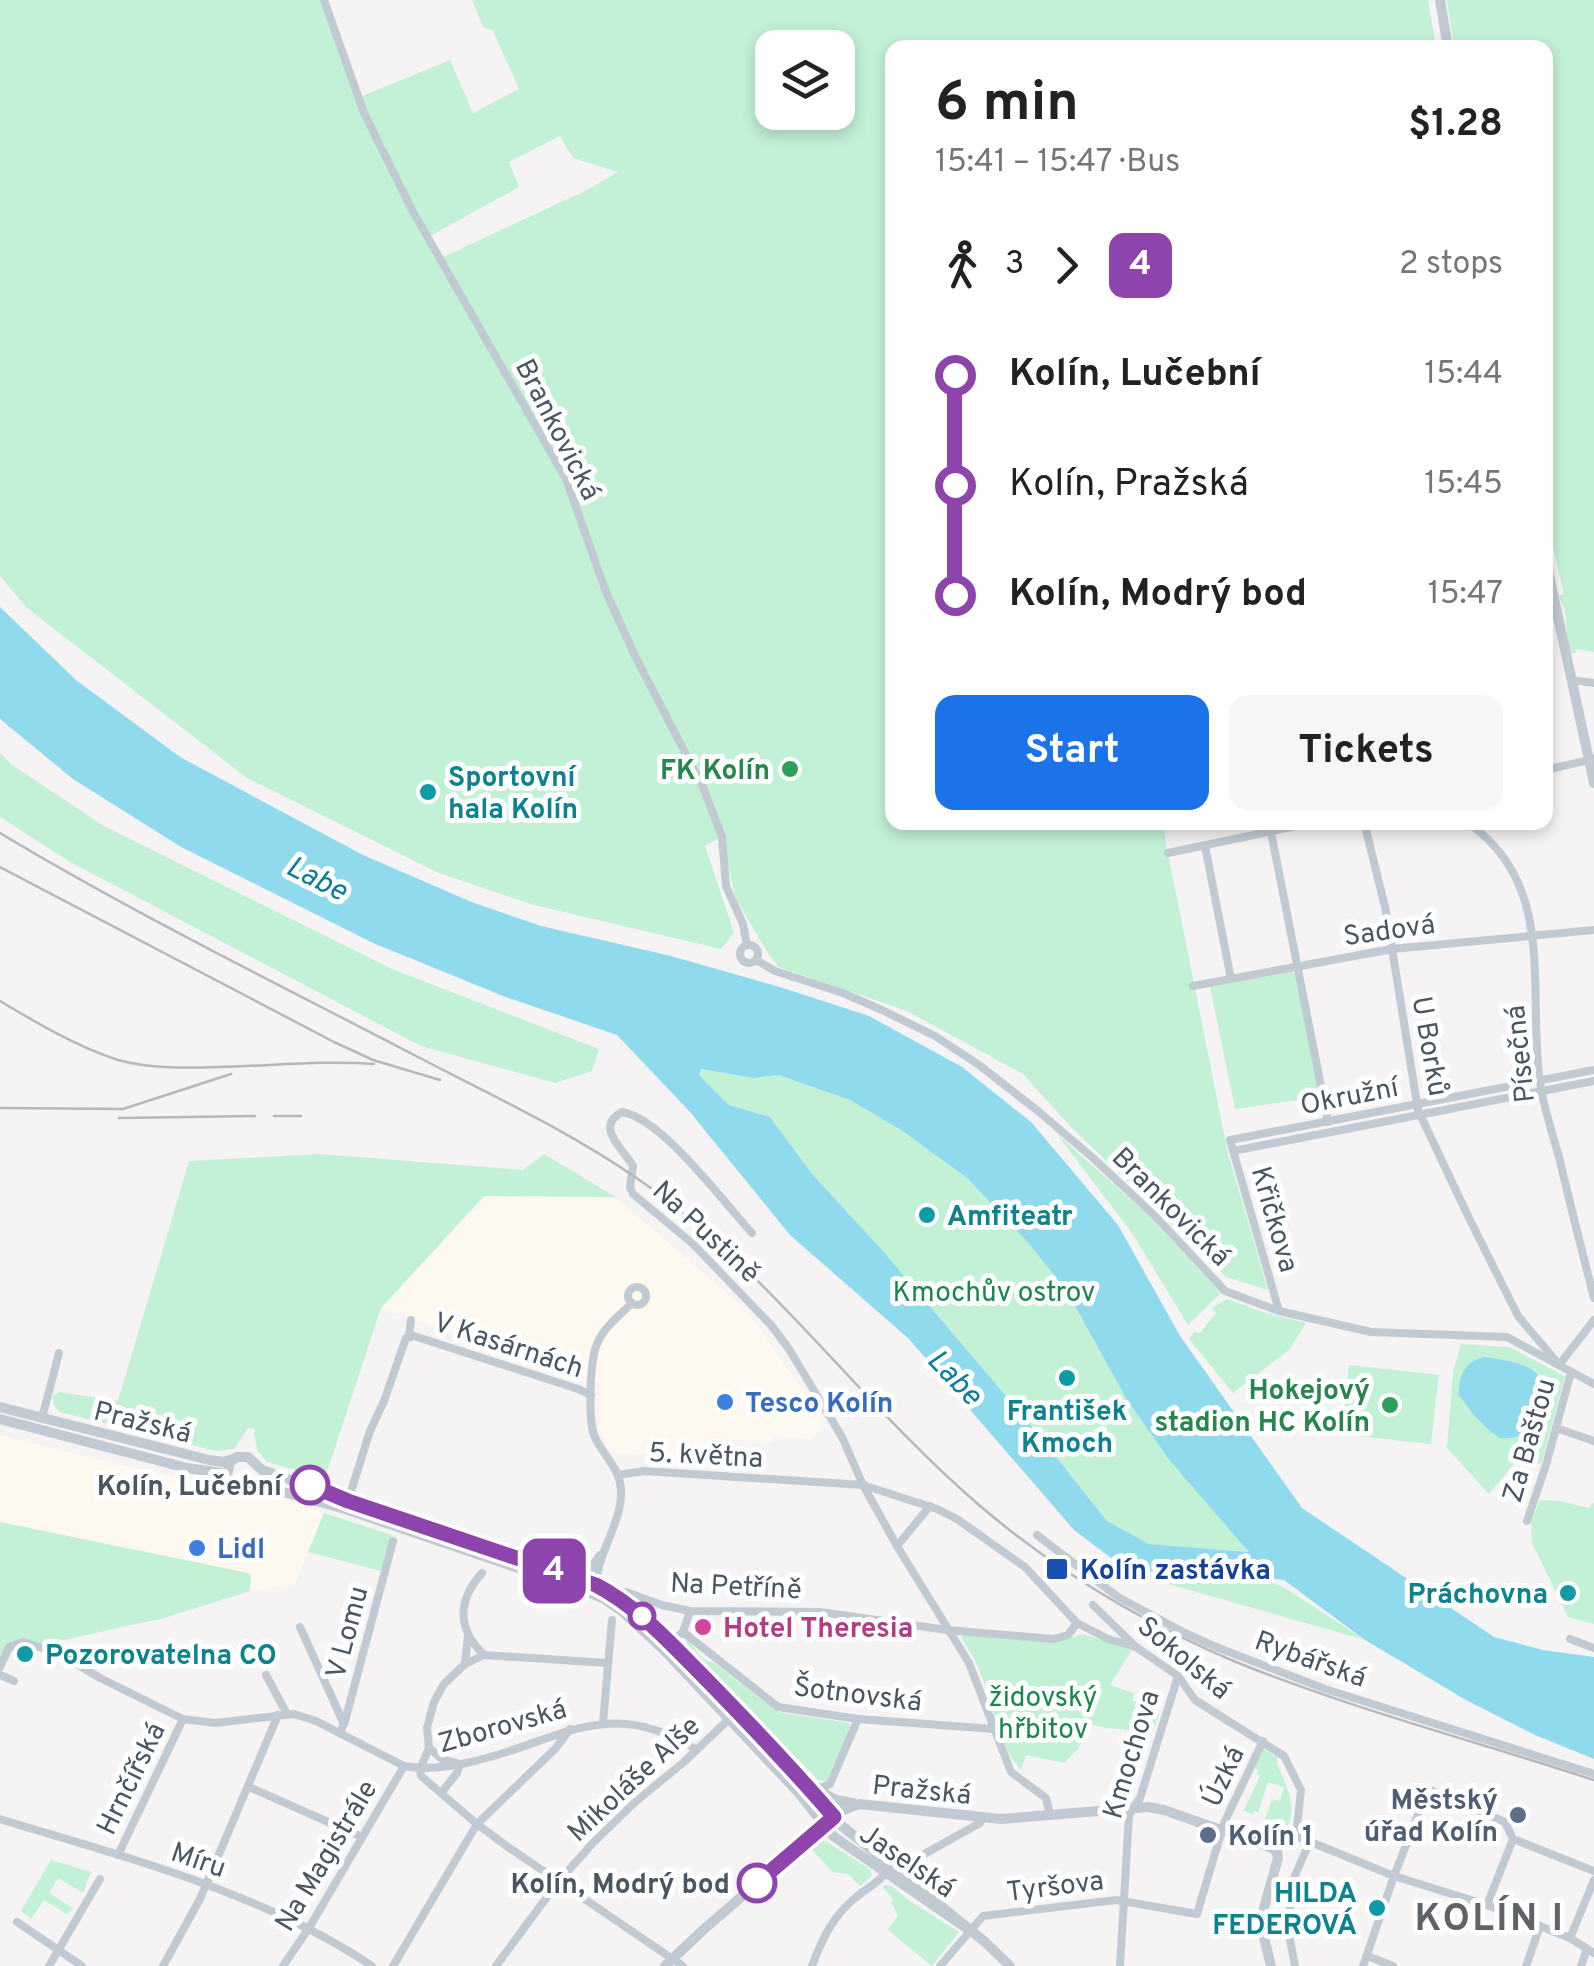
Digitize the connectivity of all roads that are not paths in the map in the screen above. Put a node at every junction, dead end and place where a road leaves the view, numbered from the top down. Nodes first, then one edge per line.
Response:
1 (324, 0) edge
2 (1440, 0) edge
3 (1447, 40) edge
4 (1553, 593) edge
5 (1572, 680) junction
6 (1594, 683) edge
7 (1592, 759) edge
8 (1553, 768) edge
9 (1594, 782) edge
10 (1281, 830) edge
11 (1366, 830) edge
12 (1476, 830) edge
13 (1272, 832) junction
14 (1205, 846) junction
15 (1168, 853) dead end
16 (1594, 930) edge
17 (1532, 936) junction
18 (747, 945) junction
19 (1392, 949) junction
20 (756, 960) junction
21 (1298, 966) junction
22 (1231, 979) junction
23 (1193, 986) dead end
24 (1594, 1070) edge
25 (1540, 1080) junction
26 (1594, 1081) edge
27 (1542, 1091) junction
28 (1416, 1105) junction
29 (1421, 1115) junction
30 (1328, 1122) junction
31 (1230, 1140) joint
32 (1233, 1151) junction
33 (752, 1234) dead end
34 (1594, 1298) edge
35 (632, 1303) dead end
36 (1279, 1311) junction
37 (1518, 1316) junction
38 (411, 1320) dead end
39 (1594, 1320) edge
40 (409, 1336) junction
41 (1507, 1336) junction
42 (58, 1353) dead end
43 (1558, 1365) junction
44 (1571, 1372) junction
45 (1594, 1384) edge
46 (591, 1395) junction
47 (0, 1407) edge
48 (42, 1418) junction
49 (0, 1419) edge
50 (1556, 1428) junction
51 (1594, 1442) edge
52 (234, 1458) junction
53 (256, 1463) junction
54 (618, 1475) junction
55 (231, 1482) junction
56 (862, 1485) junction
57 (248, 1486) junction
58 (348, 1501) junction
59 (930, 1506) junction
60 (1527, 1520) dead end
61 (1036, 1535) dead end
62 (392, 1541) dead end
63 (607, 1543) junction
64 (897, 1546) junction
65 (482, 1572) dead end
66 (573, 1577) junction
67 (596, 1585) junction
68 (580, 1589) junction
69 (626, 1592) dead end
70 (602, 1598) junction
71 (1092, 1605) dead end
72 (690, 1611) junction
73 (612, 1620) dead end
74 (1077, 1623) junction
75 (300, 1627) dead end
76 (948, 1630) junction
77 (683, 1632) junction
78 (468, 1636) junction
79 (1570, 1639) dead end
80 (670, 1643) junction
81 (1136, 1647) junction
82 (1594, 1648) edge
83 (484, 1654) junction
84 (608, 1663) junction
85 (466, 1664) junction
86 (0, 1671) edge
87 (266, 1675) dead end
88 (1178, 1676) junction
89 (14, 1681) dead end
90 (282, 1715) junction
91 (729, 1719) junction
92 (858, 1719) junction
93 (183, 1720) junction
94 (604, 1724) junction
95 (342, 1729) junction
96 (994, 1729) junction
97 (570, 1730) junction
98 (1262, 1741) junction
99 (429, 1748) junction
100 (697, 1750) junction
101 (460, 1764) junction
102 (404, 1766) junction
103 (420, 1769) junction
104 (1594, 1774) edge
105 (804, 1782) junction
106 (249, 1787) junction
107 (441, 1793) junction
108 (859, 1804) junction
109 (1134, 1806) junction
110 (1050, 1816) junction
111 (983, 1818) junction
112 (0, 1819) edge
113 (829, 1821) junction
114 (477, 1824) junction
115 (1222, 1829) junction
116 (1296, 1836) junction
117 (362, 1837) junction
118 (1512, 1839) junction
119 (1310, 1841) junction
120 (1276, 1850) junction
121 (118, 1855) junction
122 (910, 1862) dead end
123 (1594, 1871) edge
124 (886, 1872) junction
125 (1394, 1876) junction
126 (100, 1879) dead end
127 (1594, 1880) edge
128 (558, 1882) junction
129 (207, 1883) junction
130 (1125, 1900) junction
131 (1487, 1905) junction
132 (1197, 1914) joint
133 (17, 1922) dead end
134 (1540, 1926) junction
135 (309, 1928) junction
136 (970, 1930) junction
137 (1570, 1938) junction
138 (1290, 1946) junction
139 (1266, 1948) junction
140 (58, 1950) junction
141 (1590, 1951) edge
142 (1365, 1961) edge
143 (668, 1962) edge
144 (49, 1966) edge
145 (82, 1966) edge
146 (163, 1966) edge
147 (283, 1966) edge
148 (372, 1966) edge
149 (392, 1966) edge
150 (496, 1966) edge
151 (684, 1966) edge
152 (812, 1966) edge
153 (940, 1966) edge
154 (1010, 1966) edge
155 (1120, 1966) edge
156 (1271, 1966) edge
157 (1295, 1966) edge
158 (1393, 1966) edge
159 (1526, 1966) edge
160 (1581, 1966) edge

1 - 18 street, Brankovická
2 - 3 street
4 - 5 street
5 - 6 street
5 - 7 street
7 - 8 street
7 - 9 street
10 - 13 street
11 - 19 street, U Borků
12 - 17 street, Písečná
13 - 14 street
13 - 21 street
14 - 15 street
14 - 22 street
16 - 17 street, Sadová
17 - 19 street, Sadová
17 - 25 street, Písečná
18 - 20 street, Brankovická
18 - 20 street, Brankovická
19 - 21 street, Sadová
19 - 28 street, U Borků
20 - 36 street, Brankovická
21 - 22 street, Sadová
21 - 30 street
22 - 23 street, Sadová
24 - 25 street, Okružní
25 - 27 street, Písečná
25 - 28 street, Okružní
26 - 27 street, Okružní
27 - 29 street, Okružní
27 - 34 street, Písečná
28 - 29 street, U Borků
28 - 30 street, Okružní
29 - 32 street, Okružní
29 - 37 street, U Borků
30 - 31 street, Okružní
31 - 32 street, Křičkova
32 - 36 street, Křičkova
33 - 56 street, Na Pustině
35 - 46 street, V Kasárnách
36 - 41 street, Brankovická
37 - 41 street
37 - 43 street, U Borků
38 - 40 street
39 - 43 street
40 - 46 street, V Kasárnách
40 - 58 street, V Kasárnách
41 - 43 street, Brankovická
42 - 48 street
43 - 44 street, Brankovická
44 - 45 street, Brankovická
44 - 50 street, Za Baštou
46 - 54 street, V Kasárnách
47 - 48 street, Pražská
48 - 52 street, Pražská
49 - 55 street
50 - 51 street
50 - 60 street, Za Baštou
52 - 53 street
52 - 55 street
53 - 57 street
53 - 58 street, Pražská
54 - 56 street, 5. května
54 - 63 street, 5. května
55 - 57 street
56 - 59 street, 5. května
56 - 64 street
57 - 68 street
58 - 66 street, Pražská
59 - 64 street
59 - 74 street, 5. května
61 - 104 street, Rybářská
62 - 95 street, V Lomu
63 - 66 street, 5. května
63 - 67 street, 5. května
64 - 76 street
65 - 78 street
66 - 67 street, Pražská
67 - 68 street
67 - 70 street
67 - 80 street, Pražská
68 - 70 street
69 - 72 street, Na Petříně
70 - 91 street
71 - 81 street, Sokolská
72 - 76 street, Na Petříně
72 - 77 street
73 - 84 street
74 - 76 street, Na Petříně
74 - 81 street
75 - 95 street
76 - 96 street
77 - 80 street
77 - 92 street, Šotnovská
78 - 83 street
78 - 85 street
79 - 82 street
80 - 105 street, Pražská
81 - 88 street, Sokolská
83 - 84 street
83 - 85 street
84 - 94 street
85 - 99 street
86 - 89 street, Zborovská
86 - 93 street, Zborovská
87 - 90 street
88 - 98 street, Sokolská
88 - 109 street, Kmochova
90 - 93 street, Zborovská
90 - 95 street, Zborovská
90 - 106 street
91 - 100 street, Mikoláše Alše
91 - 113 street
92 - 96 street, Šotnovská
92 - 105 street
93 - 121 street, Hrnčířská
94 - 97 street, Zborovská
94 - 100 street, Zborovská
95 - 102 street, Zborovská
96 - 110 street
97 - 101 street, Zborovská
97 - 114 street
98 - 115 street, Úzká
98 - 116 street, Sokolská
99 - 101 street
99 - 103 street
100 - 128 street, Mikoláše Alše
101 - 103 street, Zborovská
101 - 107 street
102 - 103 street, Zborovská
102 - 117 street, Na Magistrále
103 - 107 street
105 - 108 street
105 - 113 street, Pražská
106 - 117 street
106 - 129 street
107 - 114 street
108 - 111 street, Pražská
108 - 113 street, Pražská
109 - 110 street, Pražská
109 - 115 street, Pražská
109 - 130 street, Kmochova
110 - 111 street, Pražská
111 - 122 street
112 - 121 street, Míru
113 - 124 street, Jaselská
113 - 136 street, Jaselská
113 - 143 street
114 - 128 street
114 - 149 street
115 - 120 street, Pražská
115 - 132 street, Úzká
116 - 119 street
116 - 120 street
117 - 135 street, Na Magistrále
118 - 123 street
118 - 125 street
118 - 131 street
119 - 125 street
119 - 138 street
120 - 139 street
121 - 129 street, Míru
124 - 136 street, Jaselská
124 - 152 street
125 - 131 street
125 - 142 street
126 - 140 street
127 - 137 street
128 - 143 street
128 - 150 street, Mikoláše Alše
129 - 135 street, Míru
129 - 146 street
130 - 132 street, Tyršova
130 - 136 street, Tyršova
130 - 155 street, Kmochova
131 - 134 street
133 - 140 street
134 - 137 street
134 - 159 street
135 - 147 street, Na Magistrále
135 - 148 street, Míru
136 - 153 street, Tyršova
136 - 154 street, Jaselská
137 - 141 street
138 - 139 street
138 - 157 street
139 - 156 street
140 - 144 street
140 - 145 street
141 - 160 street
142 - 158 street
143 - 151 street

